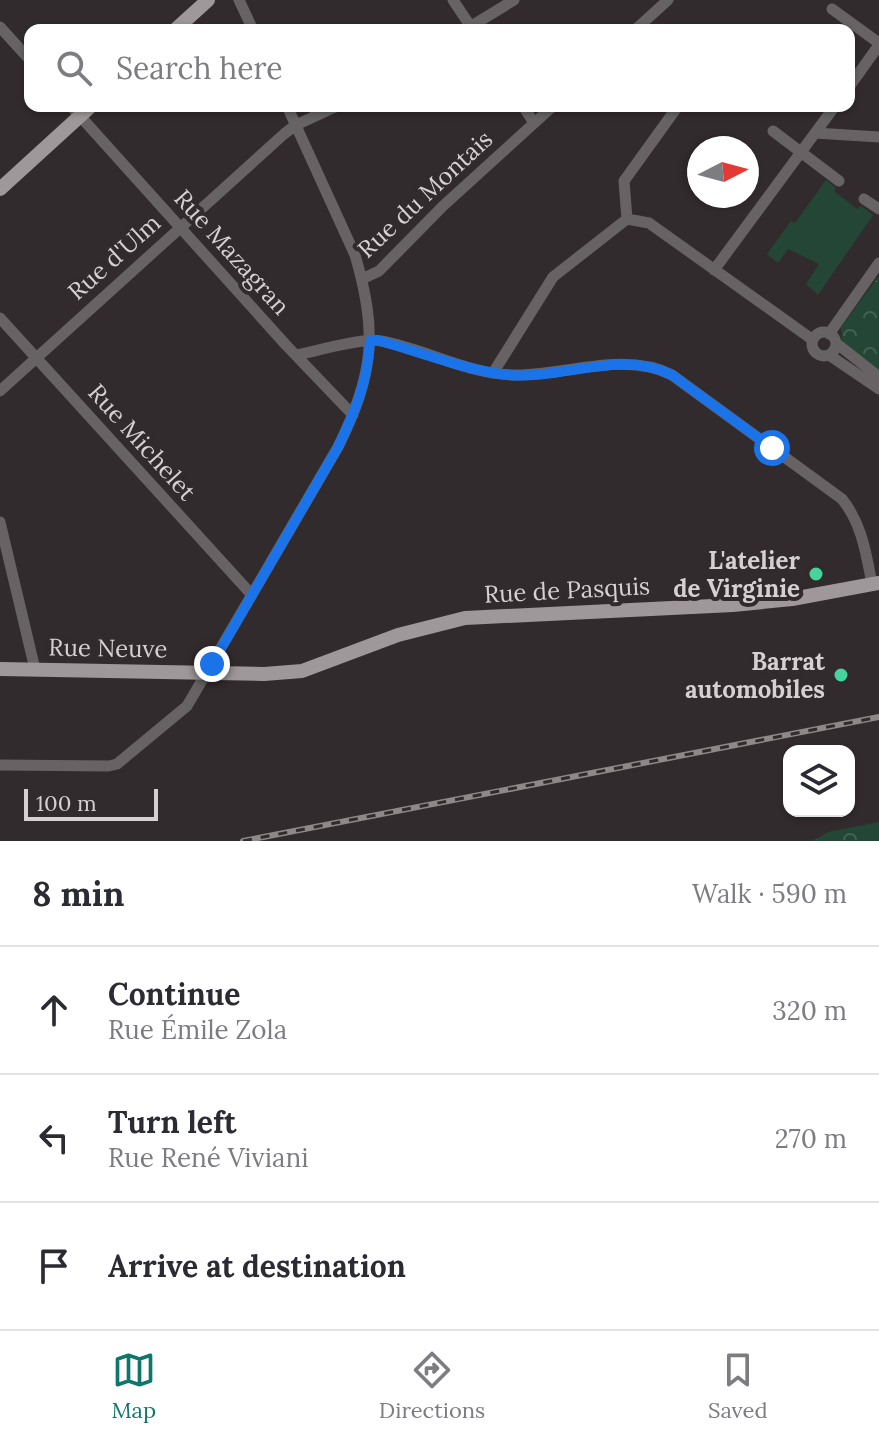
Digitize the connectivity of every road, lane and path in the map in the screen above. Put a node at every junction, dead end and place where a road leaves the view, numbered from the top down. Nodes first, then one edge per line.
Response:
1 (208, 0) edge
2 (239, 0) edge
3 (453, 0) edge
4 (514, 0) edge
5 (668, 0) edge
6 (832, 9) dead end
7 (182, 24) edge
8 (250, 24) edge
9 (466, 24) edge
10 (477, 24) edge
11 (642, 24) edge
12 (852, 24) edge
13 (855, 26) edge
14 (0, 27) edge
15 (879, 44) edge
16 (24, 53) edge
17 (855, 78) edge
18 (78, 112) edge
19 (84, 112) edge
20 (290, 112) edge
21 (324, 112) edge
22 (527, 112) edge
23 (546, 112) edge
24 (674, 112) edge
25 (831, 112) edge
26 (534, 123) junction
27 (296, 125) junction
28 (773, 131) dead end
29 (815, 133) junction
30 (879, 137) edge
31 (801, 153) junction
32 (839, 181) dead end
33 (0, 189) edge
34 (864, 199) dead end
35 (879, 209) edge
36 (627, 219) junction
37 (180, 227) junction
38 (879, 263) edge
39 (714, 270) junction
40 (362, 279) junction
41 (0, 318) edge
42 (832, 339) junction
43 (813, 340) junction
44 (370, 341) junction
45 (297, 355) junction
46 (829, 355) junction
47 (36, 358) junction
48 (493, 373) junction
49 (879, 377) edge
50 (879, 389) edge
51 (0, 391) edge
52 (353, 415) junction
53 (0, 522) edge
54 (876, 583) edge
55 (252, 595) junction
56 (0, 669) edge
57 (35, 669) junction
58 (207, 672) junction
59 (264, 674) joint
60 (0, 765) edge

1 - 7 main road
2 - 8 street
3 - 9 street
4 - 10 street
5 - 11 street
6 - 12 street
13 - 15 street
14 - 16 street
15 - 17 street
18 - 33 main road
19 - 37 street, Rue Mazagran
20 - 27 street
21 - 27 street, Rue d'Ulm
22 - 26 street
23 - 26 street, Rue du Montais
24 - 36 street
25 - 29 street
26 - 40 street, Rue du Montais
27 - 37 street, Rue d'Ulm
27 - 40 street
28 - 31 street
29 - 30 street
29 - 31 street
31 - 32 street
31 - 39 street
34 - 35 street
36 - 39 street
36 - 48 street
37 - 45 street, Rue Mazagran
37 - 47 street, Rue d'Ulm
38 - 42 street
39 - 43 street
40 - 44 street
41 - 47 street, Rue Michelet
42 - 43 street
42 - 46 street
42 - 49 street
43 - 46 street
44 - 45 street
44 - 48 street
44 - 52 street
45 - 52 street, Rue Mazagran
46 - 50 street
47 - 51 street, Rue d'Ulm
47 - 55 street, Rue Michelet
48 - 54 street
52 - 55 street
53 - 57 street
54 - 59 main road, Rue de Pasquis
55 - 58 street
56 - 57 main road, Rue Neuve
57 - 58 main road, Rue Neuve
58 - 59 main road, Rue Neuve
58 - 60 street

